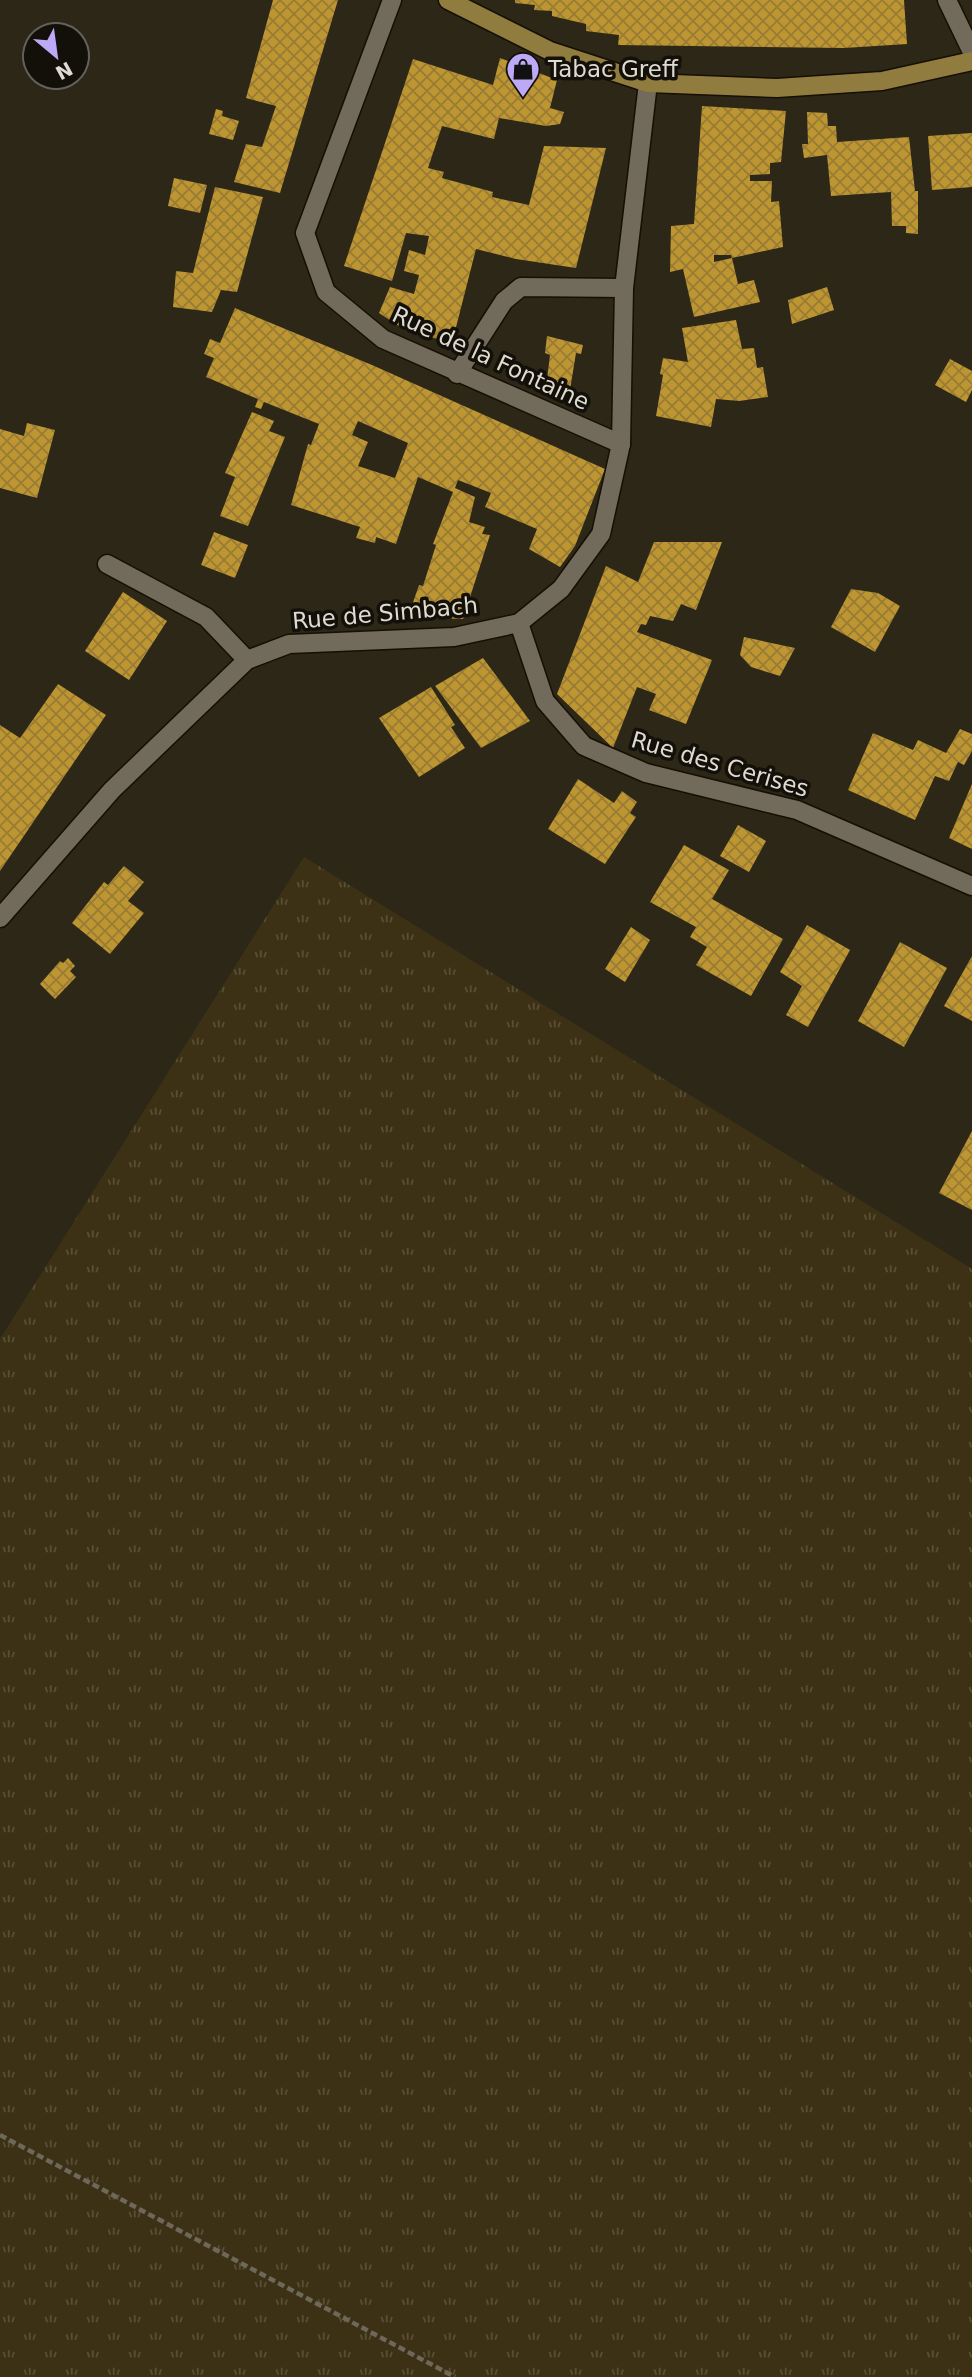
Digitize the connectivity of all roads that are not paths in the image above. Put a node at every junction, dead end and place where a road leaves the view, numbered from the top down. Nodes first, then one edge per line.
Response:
1 (393, 0) edge
2 (448, 0) edge
3 (947, 0) edge
4 (972, 52) edge
5 (972, 61) edge
6 (648, 83) junction
7 (625, 288) junction
8 (457, 374) junction
9 (621, 444) junction
10 (107, 564) dead end
11 (519, 623) junction
12 (247, 660) junction
13 (972, 886) edge
14 (0, 918) edge

1 - 8 street, Rue de la Fontaine
2 - 6 main road
3 - 4 street
5 - 6 main road
6 - 7 street, Rue de Simbach
7 - 8 street
7 - 9 street, Rue de Simbach
8 - 9 street, Rue de la Fontaine
9 - 11 street, Rue de Simbach
10 - 12 street
11 - 12 street, Rue de Simbach
11 - 13 street, Rue des Cerises
12 - 14 street, Rue de Simbach

